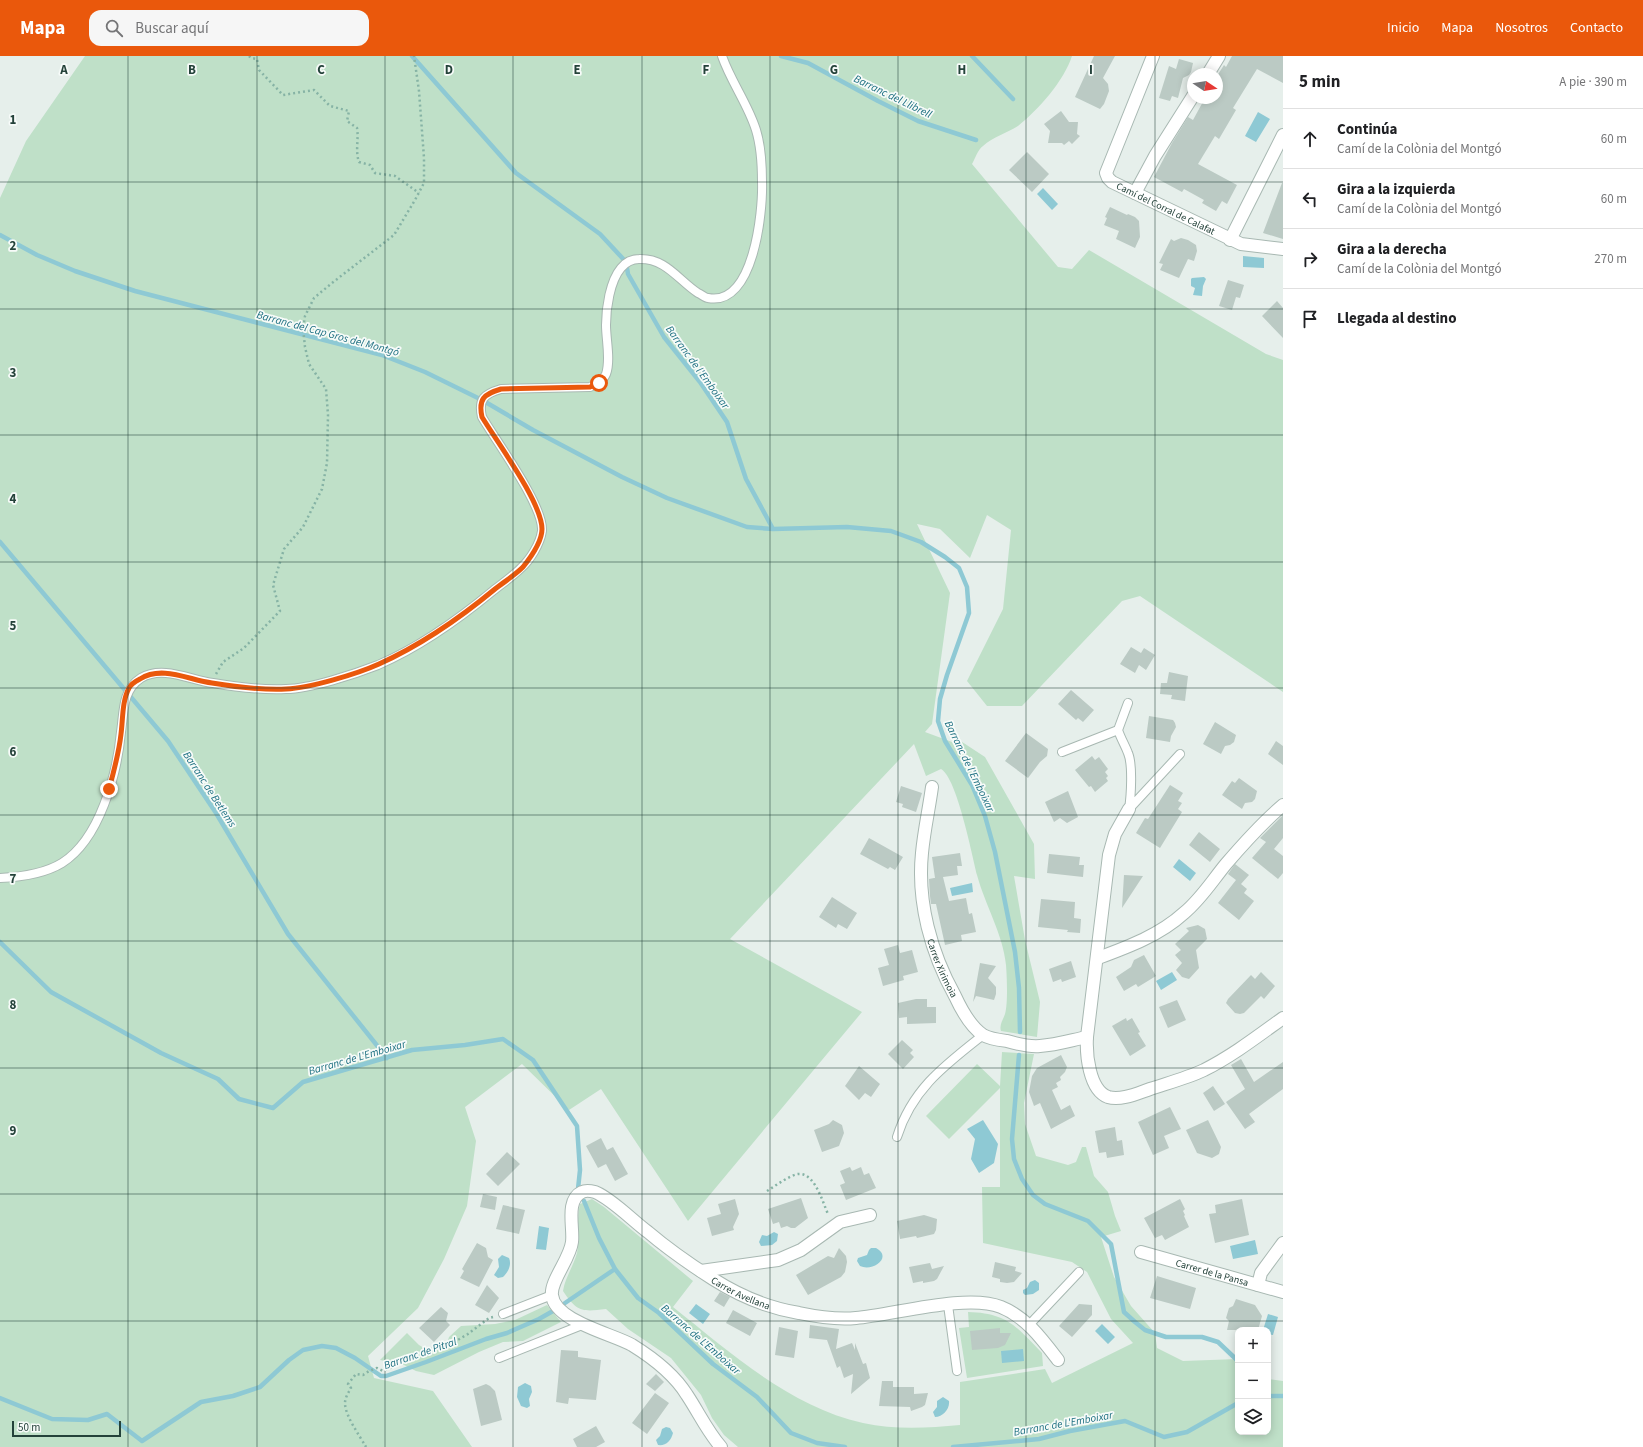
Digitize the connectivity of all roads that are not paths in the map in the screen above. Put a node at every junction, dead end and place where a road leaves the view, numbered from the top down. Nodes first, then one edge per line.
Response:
1 (722, 56) edge
2 (1153, 56) edge
3 (1219, 56) edge
4 (1212, 68) edge
5 (1188, 104) edge
6 (1283, 135) edge
7 (1135, 193) junction
8 (1230, 240) junction
9 (1283, 249) edge
10 (1128, 703) dead end
11 (1118, 730) junction
12 (1062, 752) dead end
13 (1180, 754) dead end
14 (932, 787) dead end
15 (1283, 805) edge
16 (1129, 809) junction
17 (0, 878) edge
18 (1098, 958) junction
19 (1283, 1018) edge
20 (983, 1034) junction
21 (1087, 1037) junction
22 (898, 1137) dead end
23 (870, 1214) dead end
24 (1283, 1244) edge
25 (1141, 1252) dead end
26 (702, 1271) junction
27 (1079, 1272) dead end
28 (1258, 1285) junction
29 (1283, 1292) edge
30 (552, 1295) junction
31 (948, 1305) junction
32 (503, 1314) road end
33 (582, 1325) junction
34 (1029, 1325) junction
35 (499, 1358) dead end
36 (1058, 1360) dead end
37 (958, 1371) dead end
38 (721, 1447) edge

1 - 17 lane
2 - 7 street, Camí del Corral de Calafat
3 - 4 street
5 - 7 street
6 - 8 street
7 - 8 street, Camí del Corral de Calafat
8 - 9 street, Camí del Corral de Calafat
10 - 11 lane
11 - 12 lane
11 - 16 lane
13 - 16 lane
14 - 20 street, Carrer Xirimoia
15 - 18 street
16 - 18 street
18 - 21 street
19 - 21 street
20 - 21 street, Carrer Xirimoia
20 - 22 lane
23 - 26 street
24 - 28 street
25 - 28 street, Carrer de la Pansa
26 - 30 street, Carrer Avellana
26 - 31 street, Carrer Avellana
27 - 34 lane
28 - 29 street, Carrer de la Pansa
30 - 32 lane
30 - 33 street
31 - 34 street, Carrer Avellana
31 - 37 lane
33 - 35 lane
33 - 38 street
34 - 36 street, Carrer Avellana

